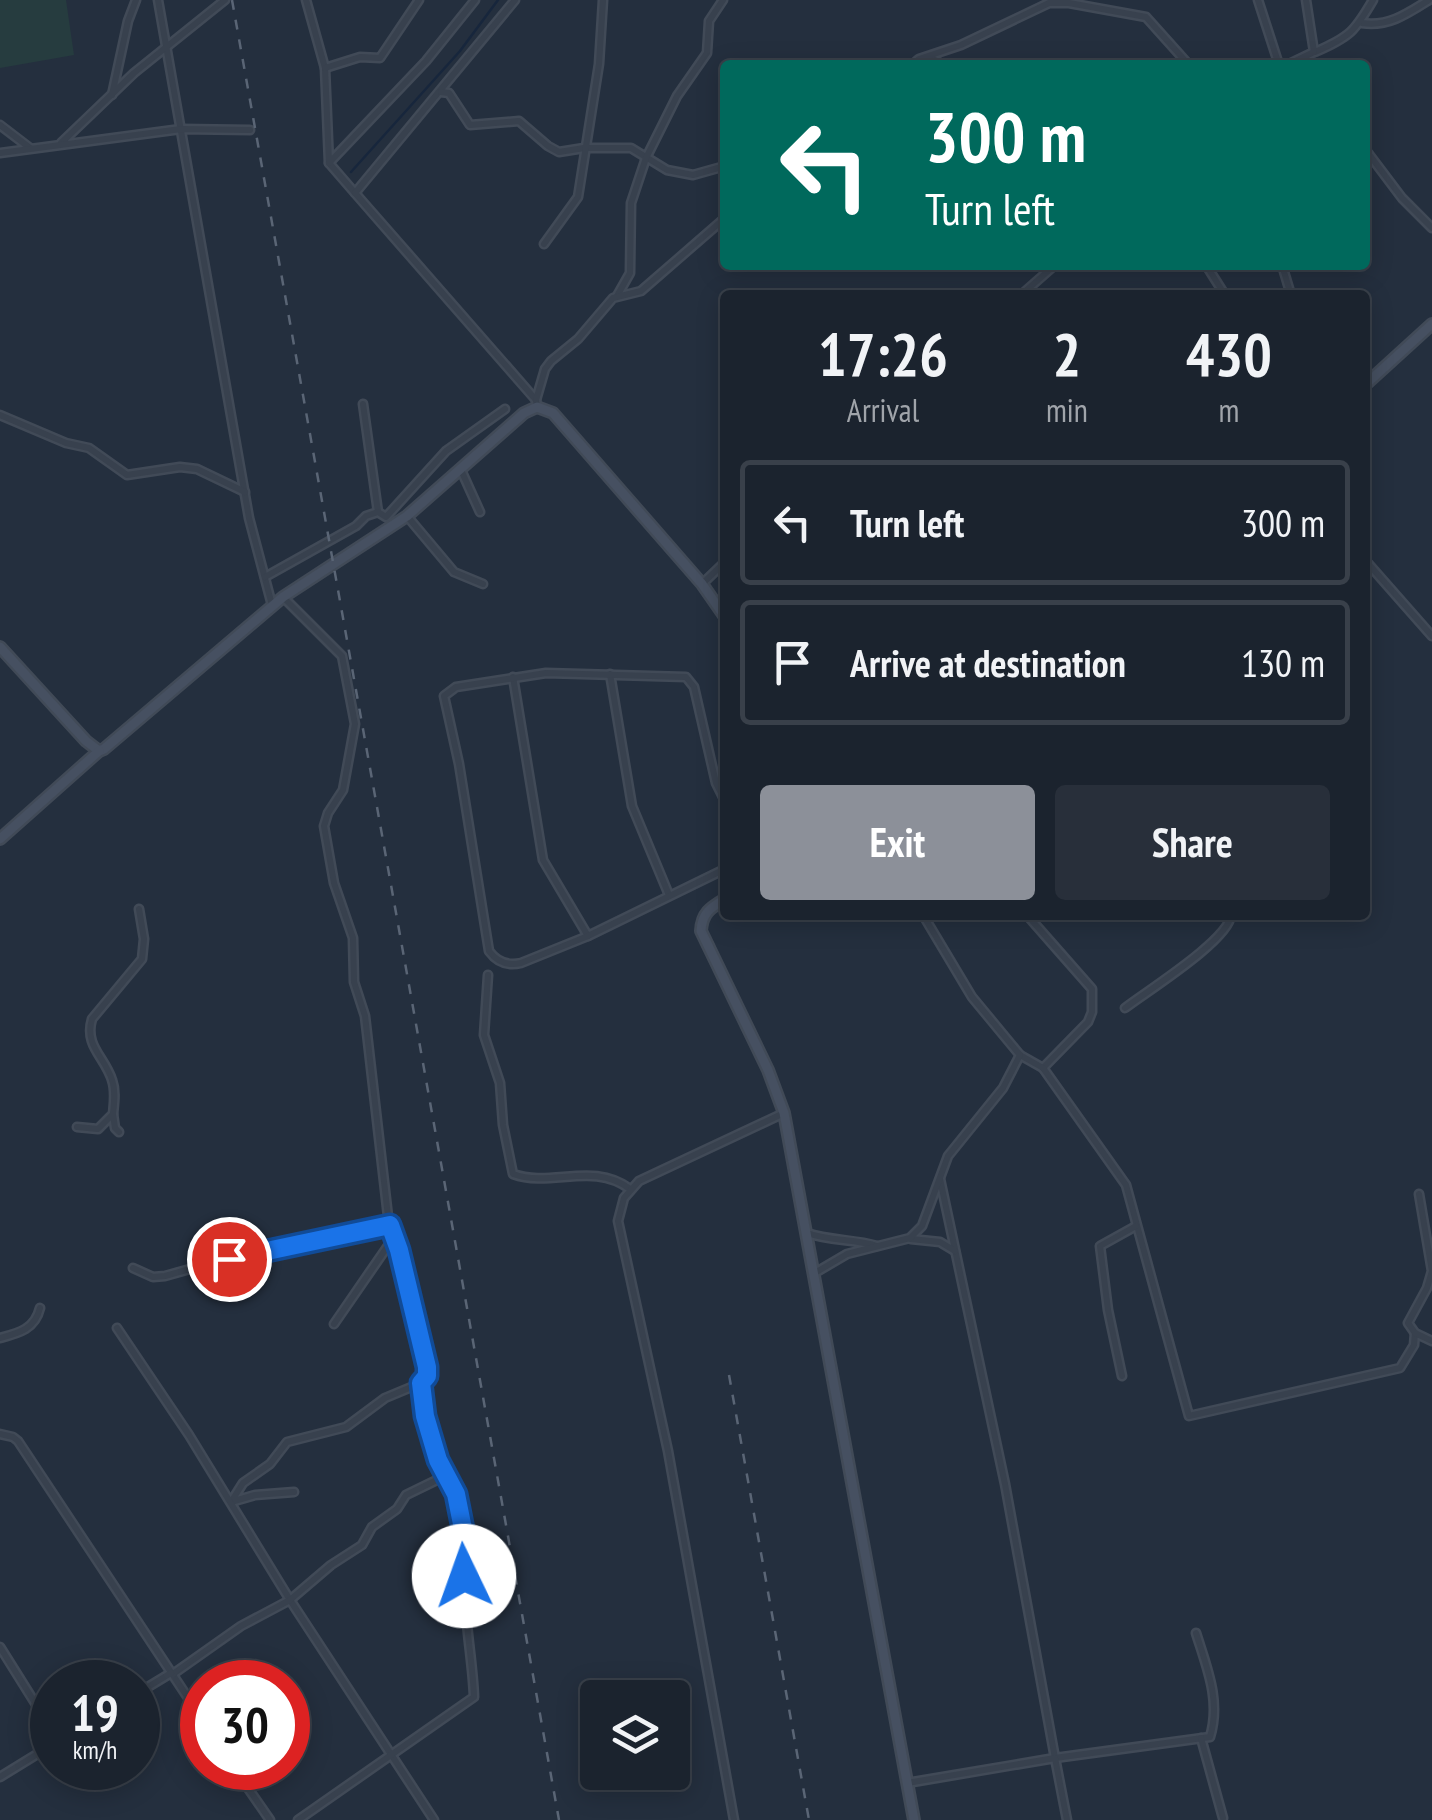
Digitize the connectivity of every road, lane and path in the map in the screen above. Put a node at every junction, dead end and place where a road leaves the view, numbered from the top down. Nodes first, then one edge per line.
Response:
1 (136, 0) edge
2 (158, 0) edge
3 (225, 0) edge
4 (306, 0) edge
5 (419, 0) edge
6 (474, 0) edge
7 (515, 0) edge
8 (603, 0) edge
9 (723, 0) edge
10 (1258, 0) edge
11 (1306, 0) edge
12 (1373, 0) edge
13 (1429, 0) edge
14 (1362, 23) junction
15 (166, 48) junction
16 (1314, 52) junction
17 (930, 57) junction
18 (917, 60) edge
19 (935, 60) edge
20 (1185, 60) edge
21 (1273, 60) edge
22 (1297, 60) edge
23 (325, 68) junction
24 (440, 92) junction
25 (112, 95) junction
26 (0, 125) edge
27 (181, 129) junction
28 (250, 130) dead end
29 (61, 143) junction
30 (30, 148) junction
31 (584, 148) junction
32 (0, 153) edge
33 (1370, 156) edge
34 (646, 158) junction
35 (330, 163) junction
36 (720, 167) edge
37 (355, 193) junction
38 (720, 222) edge
39 (1432, 228) edge
40 (544, 244) dead end
41 (1048, 270) edge
42 (1026, 290) edge
43 (617, 296) junction
44 (1432, 324) edge
45 (1370, 380) edge
46 (536, 403) junction
47 (363, 404) dead end
48 (505, 409) dead end
49 (0, 415) edge
50 (461, 470) junction
51 (245, 492) junction
52 (378, 512) junction
53 (480, 512) dead end
54 (408, 516) junction
55 (1370, 566) edge
56 (720, 567) edge
57 (265, 577) junction
58 (483, 584) dead end
59 (702, 584) junction
60 (283, 597) junction
61 (272, 605) junction
62 (720, 610) edge
63 (1432, 636) edge
64 (0, 648) edge
65 (610, 674) junction
66 (514, 677) junction
67 (99, 751) junction
68 (720, 792) edge
69 (0, 838) edge
70 (720, 871) edge
71 (668, 895) junction
72 (720, 902) edge
73 (140, 909) dead end
74 (926, 920) edge
75 (1032, 920) edge
76 (1231, 920) edge
77 (588, 936) junction
78 (488, 975) dead end
79 (1125, 1008) dead end
80 (1020, 1055) junction
81 (1044, 1068) junction
82 (784, 1113) junction
83 (113, 1114) junction
84 (77, 1127) dead end
85 (119, 1132) dead end
86 (940, 1179) junction
87 (630, 1189) junction
88 (1419, 1194) dead end
89 (390, 1225) junction
90 (1136, 1226) junction
91 (806, 1232) junction
92 (395, 1236) junction
93 (910, 1238) junction
94 (880, 1247) junction
95 (958, 1254) junction
96 (133, 1268) dead end
97 (813, 1274) junction
98 (40, 1308) dead end
99 (334, 1324) dead end
100 (116, 1328) dead end
101 (1415, 1333) junction
102 (0, 1338) edge
103 (1432, 1341) edge
104 (1122, 1376) dead end
105 (421, 1383) junction
106 (0, 1434) edge
107 (445, 1476) junction
108 (294, 1492) dead end
109 (231, 1502) junction
110 (290, 1600) junction
111 (1196, 1634) dead end
112 (0, 1648) edge
113 (172, 1673) junction
114 (160, 1680) edge
115 (180, 1685) edge
116 (30, 1695) edge
117 (1201, 1738) junction
118 (390, 1756) junction
119 (1054, 1758) junction
120 (30, 1759) edge
121 (0, 1777) edge
122 (908, 1783) junction
123 (249, 1790) edge
124 (1223, 1818) edge
125 (270, 1820) edge
126 (298, 1820) edge
127 (434, 1820) edge
128 (734, 1820) edge
129 (914, 1820) edge
130 (1067, 1820) edge

1 - 25 street
2 - 15 street
3 - 15 street
4 - 23 street
5 - 23 street
6 - 35 street
7 - 24 street
8 - 31 street
9 - 34 street
10 - 21 street
11 - 16 street
12 - 14 street
13 - 14 street
14 - 16 street
15 - 25 street
15 - 27 street
16 - 22 street
17 - 18 street
17 - 19 street
17 - 20 street
23 - 35 street
24 - 31 street
24 - 37 street
25 - 29 street
26 - 30 street
27 - 28 street
27 - 29 street
27 - 51 street
29 - 30 street
30 - 32 street
31 - 34 street
31 - 40 street
33 - 39 street
34 - 36 street
34 - 43 street
35 - 37 street
37 - 46 street
38 - 43 street
41 - 42 street
43 - 46 street
44 - 45 street
46 - 50 street
46 - 59 street
47 - 52 street
48 - 52 street
49 - 51 street
50 - 53 street
50 - 54 street
51 - 57 street
52 - 57 street
54 - 58 street
54 - 60 street
55 - 63 street
56 - 59 street
57 - 61 street
59 - 62 street
60 - 61 street
60 - 89 street
61 - 67 street
64 - 67 street
65 - 66 street
65 - 68 street
65 - 71 street
66 - 77 street
66 - 77 street
67 - 69 street
70 - 71 street
71 - 77 street
72 - 82 street
73 - 83 street
74 - 80 street
75 - 81 street
76 - 79 street
78 - 87 street
80 - 81 street
80 - 86 street
81 - 90 street
82 - 87 street
82 - 91 street
83 - 84 street
83 - 85 street
86 - 93 street
86 - 95 street
87 - 128 street
88 - 101 street
89 - 92 street
89 - 96 street
90 - 101 street
90 - 104 street
91 - 94 street
91 - 97 street
92 - 99 street
92 - 105 street
93 - 94 street
93 - 95 street
94 - 97 street
95 - 119 street
97 - 122 street
98 - 102 street
100 - 109 street
101 - 103 street
105 - 107 street
105 - 109 street
106 - 113 street
107 - 110 street
107 - 118 street
108 - 109 street
109 - 110 street
110 - 113 street
110 - 118 street
111 - 117 street
112 - 116 street
113 - 114 street
113 - 115 street
117 - 119 street
117 - 124 street
118 - 126 street
118 - 127 street
119 - 122 street
119 - 130 street
120 - 121 street
122 - 129 street
123 - 125 street

